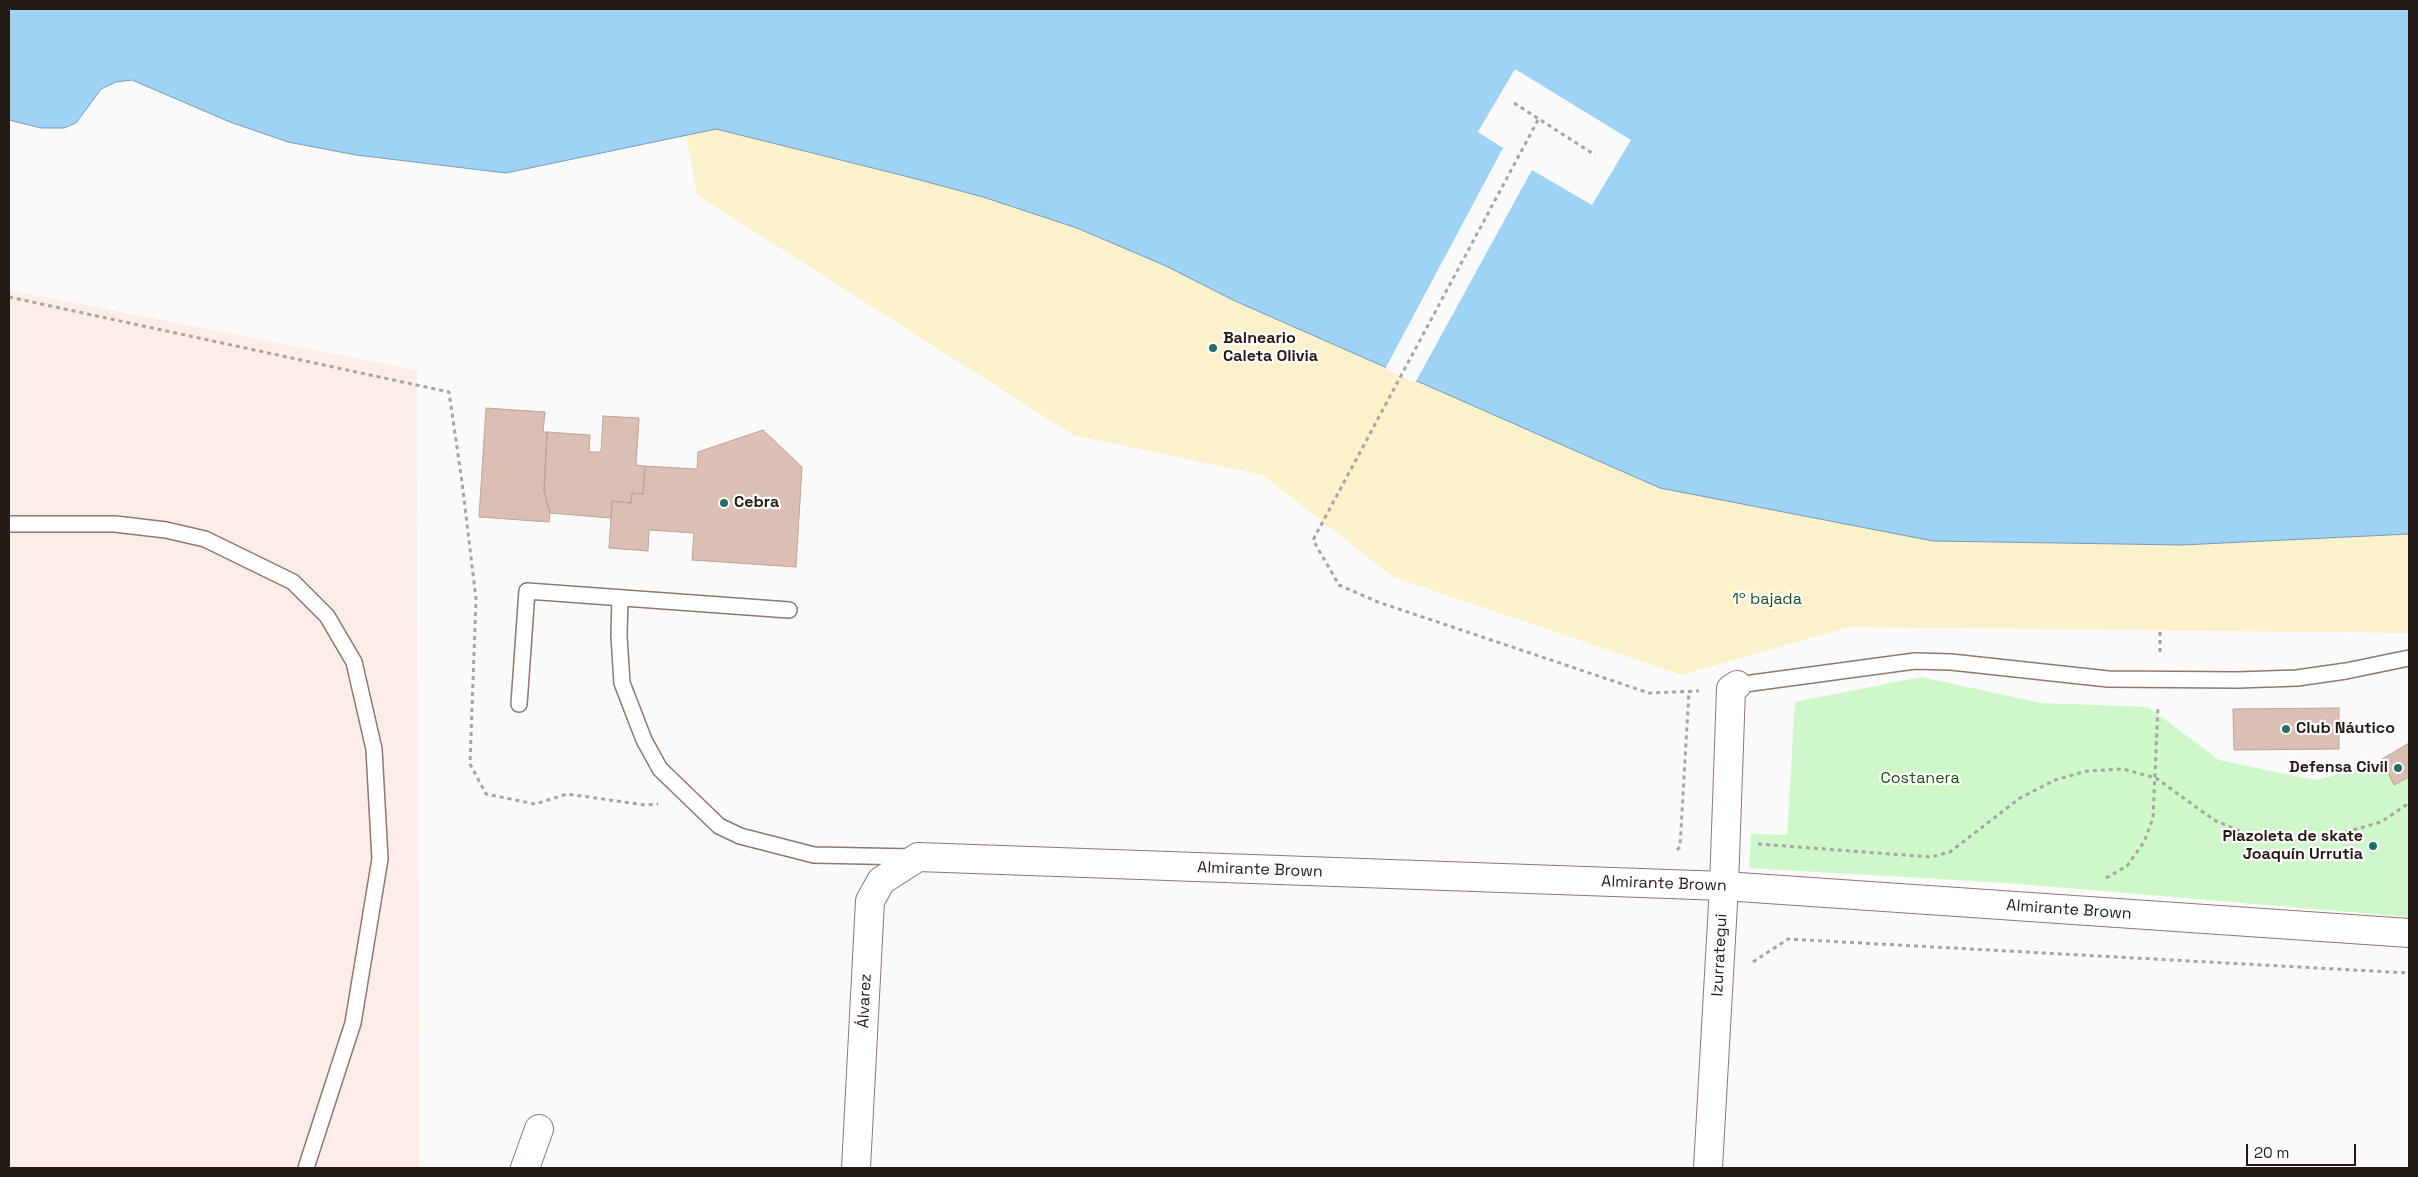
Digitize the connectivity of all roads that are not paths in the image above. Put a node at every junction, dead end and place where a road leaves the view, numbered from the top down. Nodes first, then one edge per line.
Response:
1 (9, 524) edge
2 (620, 598) junction
3 (790, 610) dead end
4 (2409, 658) edge
5 (1734, 687) joint
6 (519, 704) dead end
7 (918, 857) junction
8 (1724, 886) junction
9 (2409, 932) edge
10 (539, 1129) dead end
11 (306, 1168) edge
12 (525, 1168) edge
13 (856, 1168) edge
14 (1708, 1168) edge

1 - 11 lane
2 - 3 lane
2 - 6 lane
2 - 7 lane
4 - 5 lane
5 - 8 street, Izurrategui
7 - 8 street, Almirante Brown
7 - 13 street, Álvarez
8 - 9 street, Almirante Brown
8 - 14 street, Izurrategui
10 - 12 street

